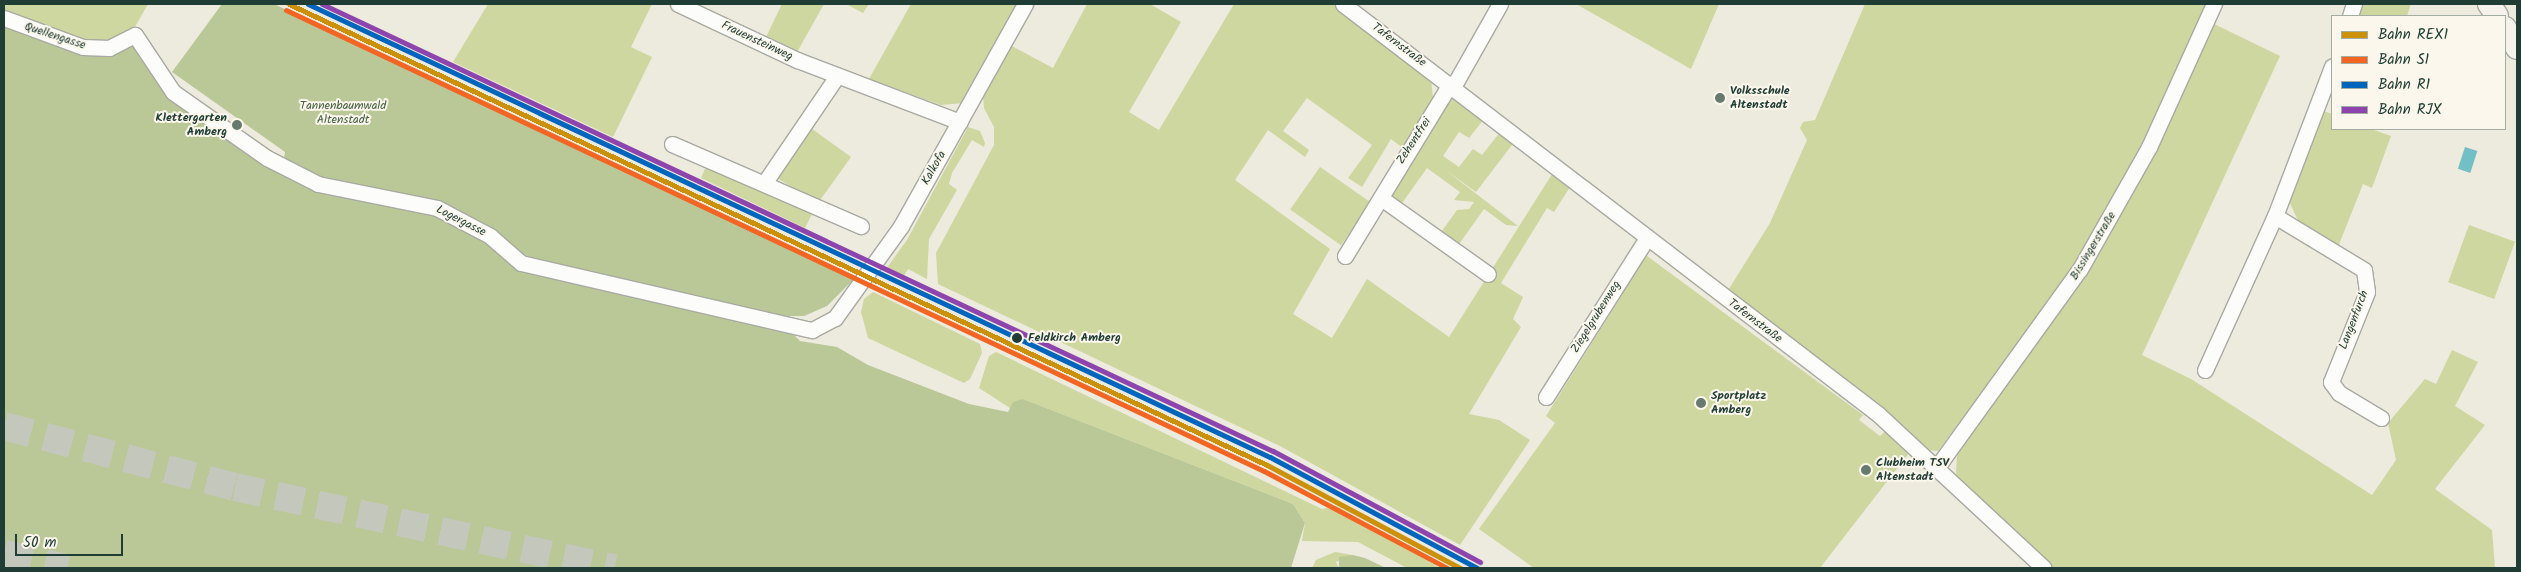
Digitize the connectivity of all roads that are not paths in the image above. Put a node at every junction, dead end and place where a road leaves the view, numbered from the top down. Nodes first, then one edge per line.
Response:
1 (678, 4) edge
2 (1026, 4) edge
3 (1343, 4) edge
4 (1500, 4) edge
5 (2214, 4) edge
6 (2489, 4) edge
7 (2496, 15) edge
8 (4, 18) edge
9 (2506, 30) edge
10 (135, 35) joint
11 (2517, 48) edge
12 (2331, 70) edge
13 (837, 76) junction
14 (1452, 86) junction
15 (960, 122) junction
16 (672, 144) dead end
17 (765, 182) junction
18 (1381, 198) junction
19 (2275, 216) junction
20 (862, 226) dead end
21 (1647, 238) junction
22 (1345, 256) dead end
23 (1488, 274) dead end
24 (828, 324) joint
25 (2205, 370) dead end
26 (1546, 397) dead end
27 (2380, 418) dead end
28 (1937, 467) junction
29 (2044, 568) edge

1 - 13 street, Frauensteinweg
2 - 15 street, Kalkofa
3 - 14 street, Tafernstraße
4 - 14 street
5 - 28 street, Bissingerstraße
6 - 7 main road
8 - 10 street, Quellengasse
9 - 11 main road
10 - 24 street, Logergasse
12 - 19 street
13 - 15 street, Frauensteinweg
13 - 17 street
14 - 18 street, Zehentfrei
14 - 21 street, Tafernstraße
15 - 24 street, Kalkofa
16 - 17 street
17 - 20 street
18 - 22 street, Zehentfrei
18 - 23 street
19 - 25 street
19 - 27 street, Langenfurch
21 - 26 street, Ziegelgrubenweg
21 - 28 street, Tafernstraße
28 - 29 street, Tafernstraße

